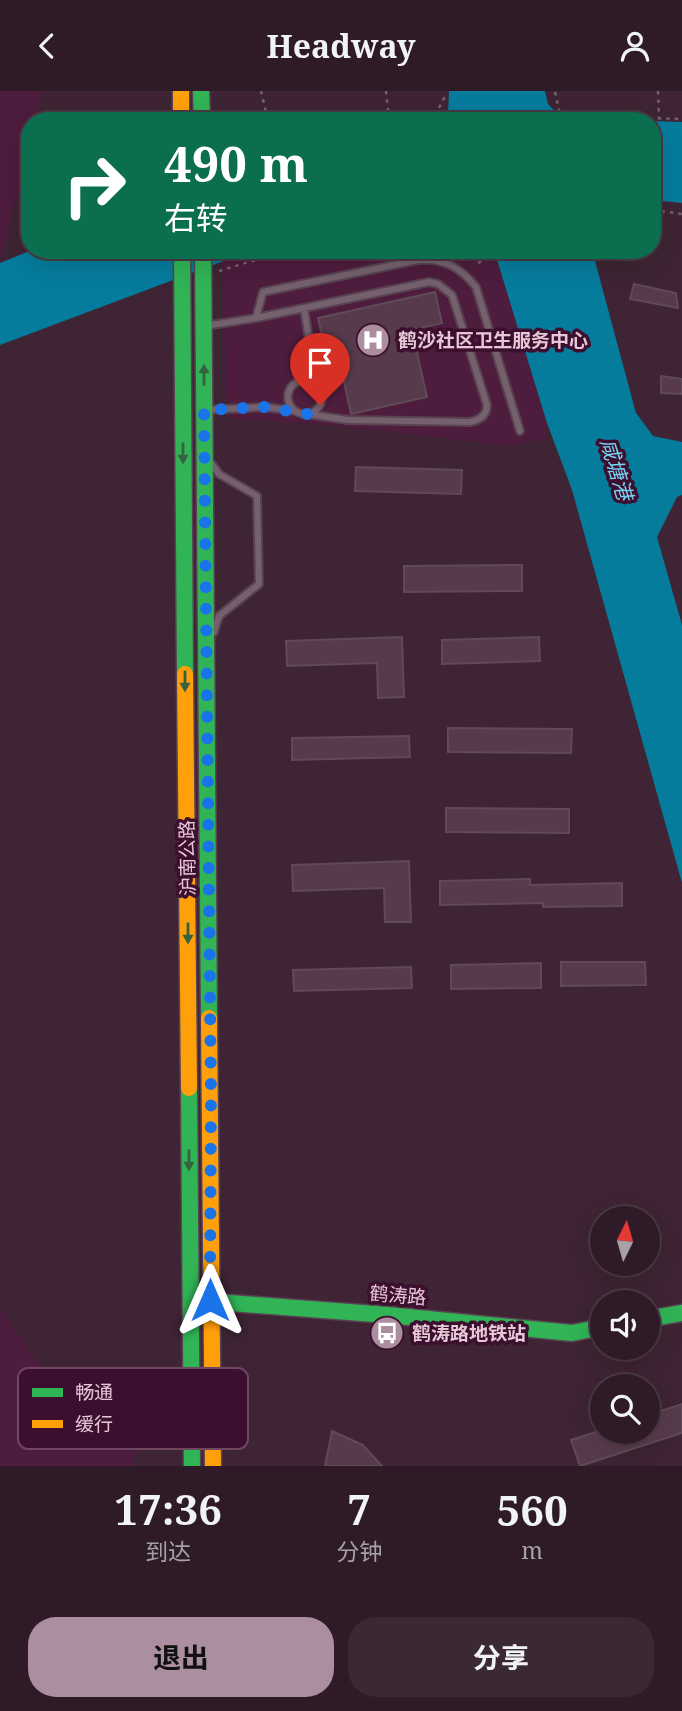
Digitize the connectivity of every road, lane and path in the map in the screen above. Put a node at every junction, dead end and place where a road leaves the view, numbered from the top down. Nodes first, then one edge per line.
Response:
1 (181, 91) edge
2 (201, 91) edge
3 (261, 91) edge
4 (386, 91) edge
5 (658, 91) edge
6 (555, 92) edge
7 (445, 96) dead end
8 (181, 112) edge
9 (202, 112) edge
10 (266, 112) edge
11 (388, 112) edge
12 (436, 112) edge
13 (562, 112) edge
14 (659, 112) edge
15 (661, 118) edge
16 (682, 119) edge
17 (661, 211) edge
18 (682, 214) edge
19 (182, 259) edge
20 (203, 259) edge
21 (259, 259) edge
22 (488, 259) edge
23 (478, 263) dead end
24 (203, 276) junction
25 (304, 308) junction
26 (256, 318) junction
27 (203, 327) junction
28 (316, 385) junction
29 (204, 410) junction
30 (296, 411) junction
31 (307, 414) junction
32 (520, 431) dead end
33 (204, 454) junction
34 (206, 653) junction
35 (191, 1300) junction
36 (210, 1300) junction
37 (682, 1313) edge
38 (660, 1317) edge
39 (590, 1329) edge
40 (191, 1368) edge
41 (211, 1368) edge

1 - 8 main road
2 - 9 main road
3 - 10 path
4 - 11 path
5 - 14 path
6 - 13 path
7 - 12 path
15 - 16 path
17 - 18 path
19 -> 35 main road, 沪南公路
20 - 24 main road, 沪南公路
21 - 24 path
22 - 23 path
24 - 27 main road, 沪南公路
25 - 26 lane
25 - 28 lane
25 - 31 lane
26 - 27 lane
26 - 32 lane
29 -> 27 main road, 沪南公路
28 - 30 lane
28 - 31 lane
29 - 30 lane
29 - 33 main road, 沪南公路
30 - 31 lane
33 - 34 main road, 沪南公路
33 - 34 lane
34 - 36 main road, 沪南公路
35 - 36 main road, 鹤涛路
35 - 40 main road, 沪南公路
36 - 39 main road, 鹤涛路
36 - 41 main road, 沪南公路
37 - 38 main road

